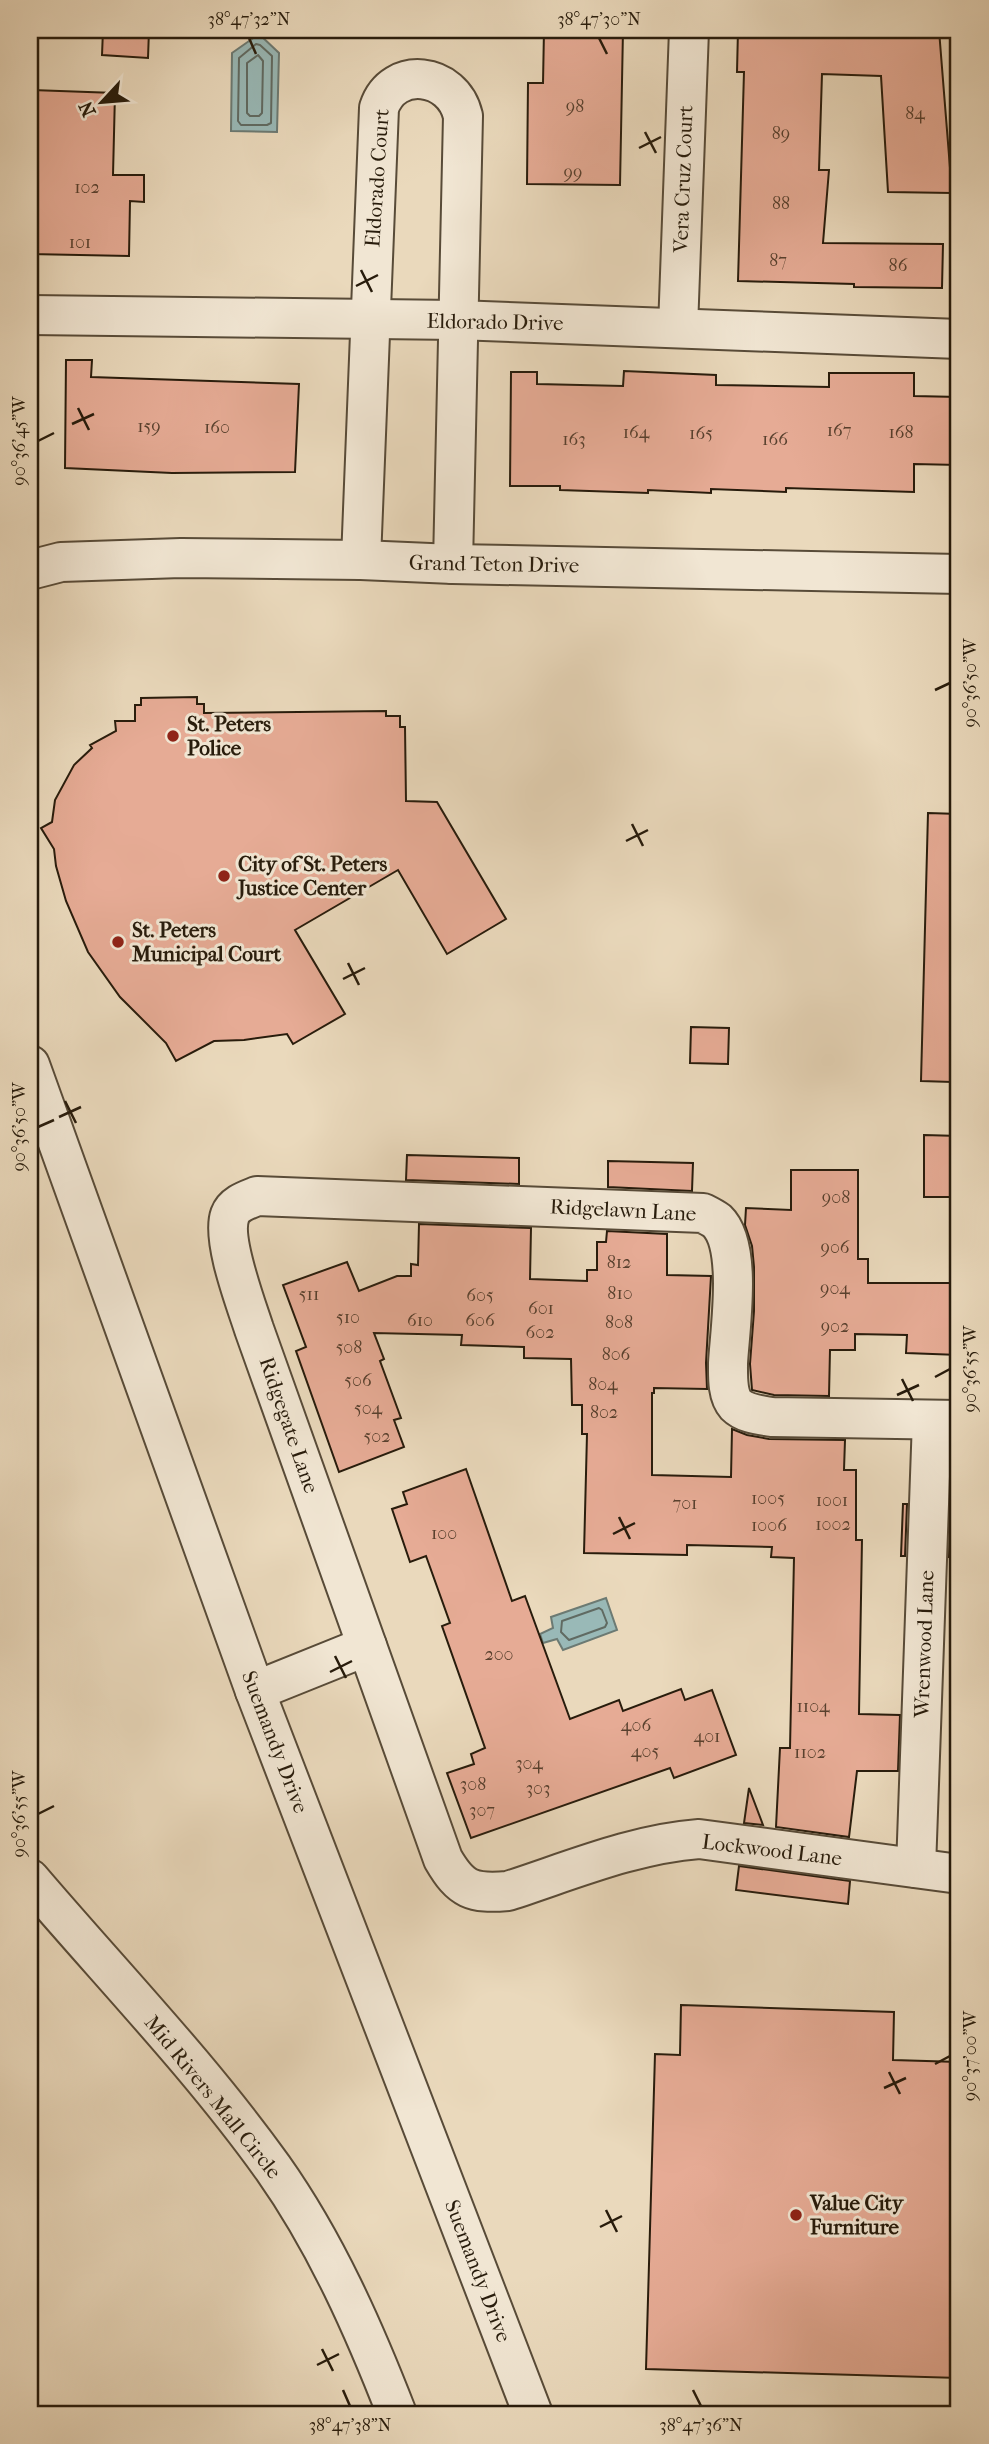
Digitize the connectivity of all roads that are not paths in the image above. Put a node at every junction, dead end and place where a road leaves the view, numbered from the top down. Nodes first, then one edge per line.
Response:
1 (689, 30) edge
2 (30, 315) edge
3 (457, 320) junction
4 (369, 321) junction
5 (678, 328) junction
6 (959, 339) edge
7 (361, 560) junction
8 (453, 564) junction
9 (30, 570) edge
10 (959, 574) edge
11 (30, 1065) edge
12 (239, 1203) joint
13 (946, 1420) edge
14 (367, 1646) junction
15 (255, 1691) junction
16 (916, 1868) junction
17 (959, 1874) edge
18 (30, 1879) edge
19 (466, 1889) joint
20 (397, 2414) edge
21 (533, 2414) edge

1 - 5 street, Vera Cruz Court
2 - 4 street, Eldorado Drive
3 - 4 street, Eldorado Drive
3 - 4 street, Eldorado Court
3 - 5 street, Eldorado Drive
3 - 8 street, Eldorado Court
4 - 7 street, Eldorado Court
5 - 6 street, Eldorado Drive
7 - 8 street, Grand Teton Drive
7 - 9 street, Grand Teton Drive
8 - 10 street, Grand Teton Drive
11 - 15 street, Suemandy Drive
12 - 13 street, Ridgelawn Lane
12 - 14 street, Ridgegate Lane
13 - 16 street, Wrenwood Lane
14 - 15 street
14 - 19 street, Ridgegate Lane
15 - 21 street, Suemandy Drive
16 - 17 street, Lockwood Lane
16 - 19 street, Lockwood Lane
18 - 20 street, Mid Rivers Mall Circle

